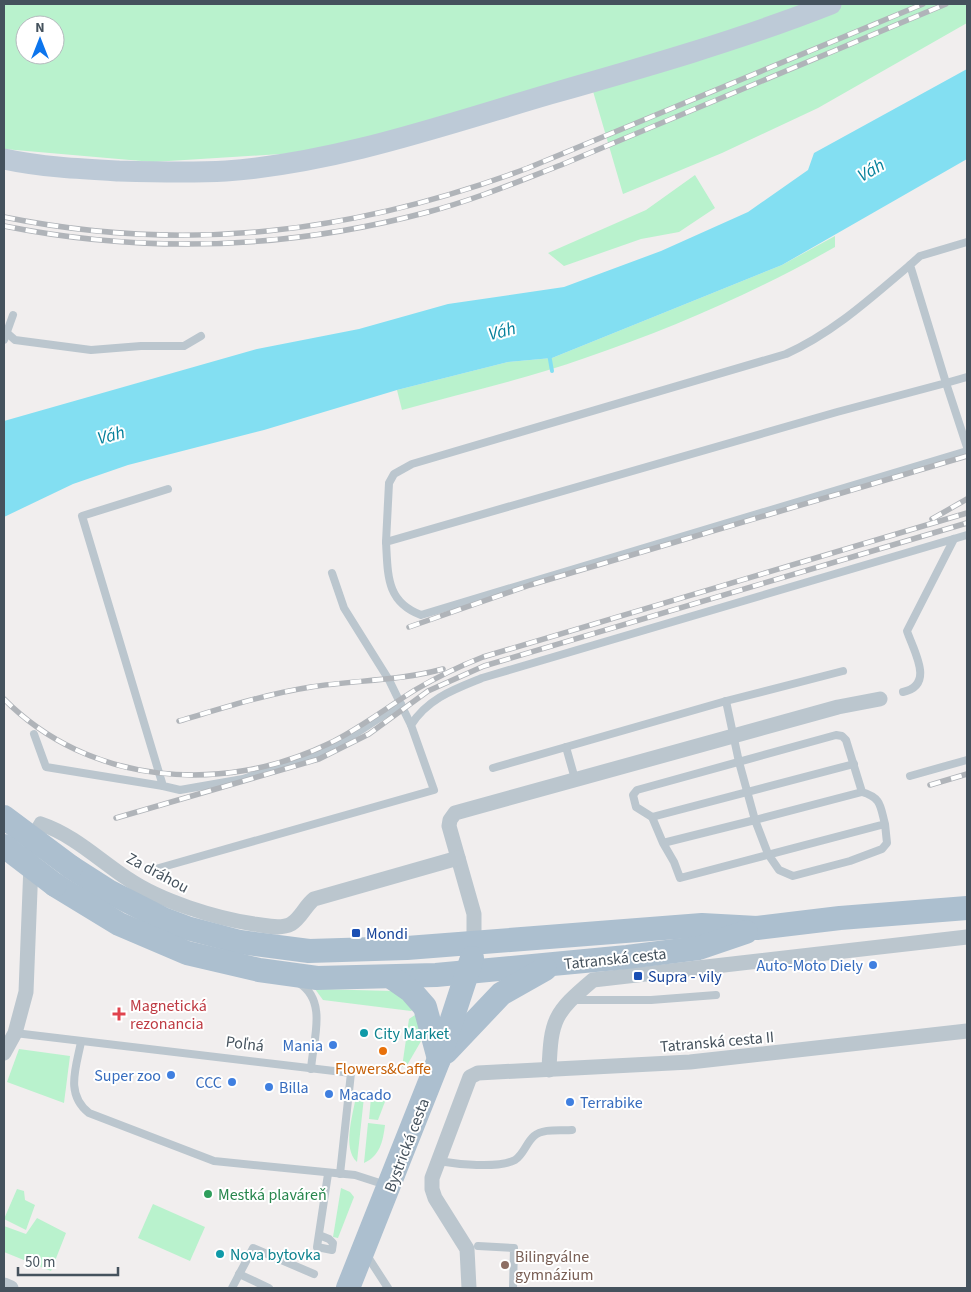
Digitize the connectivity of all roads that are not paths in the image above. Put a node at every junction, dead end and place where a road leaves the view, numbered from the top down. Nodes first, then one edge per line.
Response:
1 (831, 4) edge
2 (4, 159) edge
3 (967, 242) edge
4 (910, 265) junction
5 (14, 315) dead end
6 (5, 336) edge
7 (201, 336) dead end
8 (967, 377) edge
9 (946, 383) junction
10 (967, 447) edge
11 (967, 451) edge
12 (168, 489) dead end
13 (967, 535) edge
14 (954, 539) junction
15 (386, 542) junction
16 (332, 573) dead end
17 (844, 671) dead end
18 (903, 692) dead end
19 (882, 699) dead end
20 (726, 701) junction
21 (401, 704) junction
22 (411, 724) junction
23 (34, 734) dead end
24 (735, 735) junction
25 (566, 747) junction
26 (967, 760) edge
27 (739, 762) junction
28 (854, 764) junction
29 (493, 768) dead end
30 (910, 776) dead end
31 (575, 779) junction
32 (163, 786) junction
33 (746, 791) junction
34 (862, 792) junction
35 (652, 816) junction
36 (4, 817) edge
37 (755, 820) junction
38 (885, 824) junction
39 (663, 843) junction
40 (4, 846) edge
41 (768, 854) junction
42 (458, 858) junction
43 (152, 870) dead end
44 (967, 908) edge
45 (757, 928) junction
46 (967, 937) edge
47 (474, 942) junction
48 (557, 964) junction
49 (469, 971) junction
50 (286, 974) junction
51 (391, 977) junction
52 (716, 995) dead end
53 (570, 1000) junction
54 (967, 1031) edge
55 (9, 1033) edge
56 (81, 1042) junction
57 (4, 1053) edge
58 (440, 1059) junction
59 (311, 1068) junction
60 (548, 1070) junction
61 (572, 1130) dead end
62 (438, 1161) junction
63 (328, 1174) junction
64 (340, 1174) junction
65 (390, 1186) junction
66 (319, 1236) dead end
67 (478, 1246) dead end
68 (364, 1252) junction
69 (239, 1274) junction
70 (314, 1274) dead end
71 (4, 1285) edge
72 (11, 1288) edge
73 (232, 1288) edge
74 (269, 1288) edge
75 (348, 1288) edge
76 (388, 1288) edge
77 (469, 1288) edge
78 (513, 1288) edge

1 - 2 street
3 - 4 lane
4 - 9 lane
4 - 15 lane
5 - 6 lane
6 - 7 lane
8 - 9 lane
9 - 10 lane
9 - 15 lane
11 - 15 lane
12 - 32 lane
13 - 14 lane
14 - 18 lane
14 - 22 lane
16 - 21 lane
17 - 20 lane
19 - 24 street
20 - 24 lane
20 - 25 lane
21 - 22 lane
21 - 32 lane
22 - 43 lane
23 - 32 lane
24 - 27 lane
24 - 31 street
25 - 29 lane
25 - 31 lane
26 - 30 lane
27 - 28 lane
27 - 33 lane
27 - 35 lane
28 - 33 lane
28 - 34 lane
31 - 42 street
33 - 35 lane
33 - 37 lane
34 - 37 lane
34 - 38 lane
35 - 39 lane
36 - 47 main road, Tatranská cesta, bridge
37 - 39 lane
37 - 41 lane
38 - 41 lane
38 - 41 lane
39 - 41 lane
40 - 50 main road, Tatranská cesta, bridge
42 - 47 street
42 - 55 street, Za dráhou
44 - 45 main road, Tatranská cesta
45 - 47 main road, Tatranská cesta
45 - 48 main road, Tatranská cesta
46 - 53 street
47 - 49 main road, Bystrická cesta
48 - 49 main road, Tatranská cesta
48 - 58 main road
49 - 51 main road, Tatranská cesta
49 - 58 main road, Bystrická cesta
50 - 51 main road, Tatranská cesta
50 - 59 lane
51 - 58 main road
52 - 53 lane
53 - 60 street
54 - 60 street, Tatranská cesta II
55 - 56 lane, Poľná
55 - 57 street, Za dráhou
56 - 59 lane, Poľná
56 - 63 lane
58 - 65 main road, Bystrická cesta
59 - 64 lane, Poľná
60 - 62 street, Tatranská cesta II
61 - 62 lane
62 - 77 street
63 - 64 lane
63 - 66 lane
64 - 65 lane
65 - 68 main road, Bystrická cesta
67 - 78 lane
68 - 75 main road, Bystrická cesta
68 - 76 lane
69 - 70 lane
69 - 73 lane
69 - 74 lane
71 - 72 street

